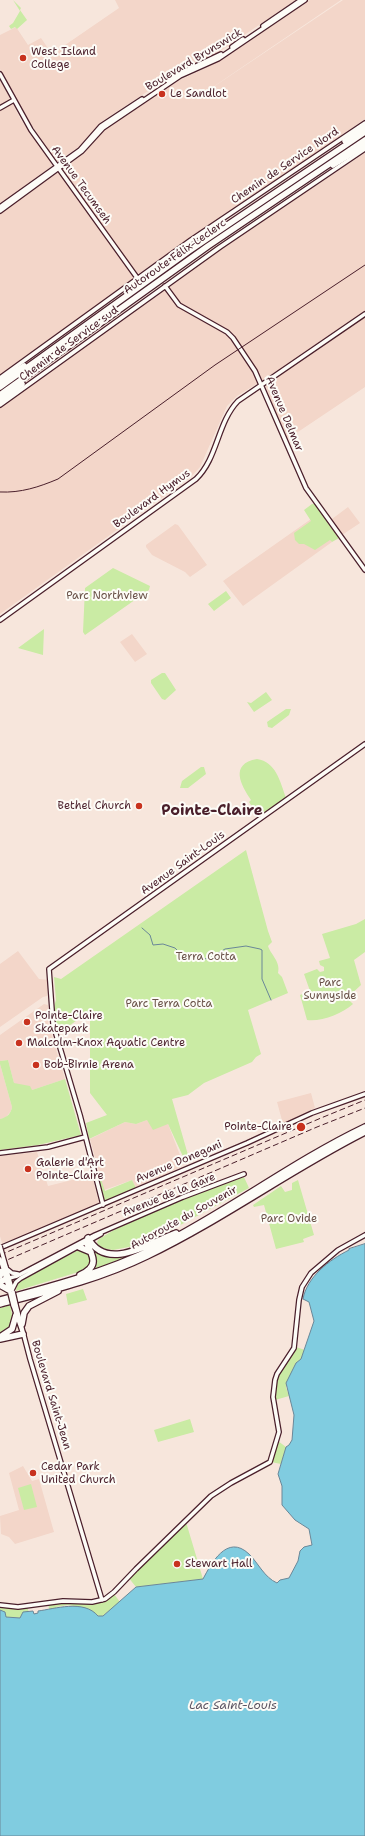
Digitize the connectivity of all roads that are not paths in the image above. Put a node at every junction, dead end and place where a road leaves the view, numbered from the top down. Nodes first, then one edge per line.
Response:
1 (301, 0) edge
2 (306, 0) edge
3 (0, 74) edge
4 (14, 100) junction
5 (0, 108) edge
6 (365, 122) edge
7 (365, 127) edge
8 (365, 132) edge
9 (365, 140) edge
10 (365, 146) edge
11 (365, 149) edge
12 (318, 163) junction
13 (58, 168) junction
14 (301, 183) junction
15 (0, 207) edge
16 (0, 211) edge
17 (138, 279) junction
18 (165, 286) junction
19 (365, 314) edge
20 (56, 347) junction
21 (43, 365) junction
22 (0, 378) edge
23 (0, 381) edge
24 (261, 384) junction
25 (0, 387) edge
26 (0, 395) edge
27 (0, 400) edge
28 (0, 405) edge
29 (365, 570) edge
30 (0, 620) edge
31 (365, 744) edge
32 (365, 1094) edge
33 (365, 1127) edge
34 (365, 1132) edge
35 (85, 1137) junction
36 (0, 1153) edge
37 (244, 1174) dead end
38 (103, 1205) junction
39 (192, 1228) junction
40 (365, 1235) edge
41 (87, 1240) junction
42 (0, 1247) edge
43 (79, 1247) junction
44 (91, 1252) junction
45 (0, 1259) edge
46 (5, 1268) junction
47 (0, 1276) edge
48 (20, 1276) junction
49 (8, 1279) junction
50 (0, 1282) edge
51 (60, 1284) junction
52 (0, 1285) edge
53 (71, 1285) junction
54 (11, 1291) junction
55 (0, 1300) edge
56 (13, 1304) junction
57 (0, 1305) edge
58 (16, 1315) junction
59 (22, 1324) junction
60 (23, 1334) junction
61 (0, 1338) edge
62 (102, 1600) junction
63 (0, 1605) edge

1 - 13 street, Boulevard Brunswick
2 - 13 street, Boulevard Brunswick
3 - 4 street, Avenue Tecumseh
4 - 5 street
4 - 13 street, Avenue Tecumseh
6 - 17 street, Chemin de Service Nord
7 - 12 highway
8 - 12 highway, Autoroute Félix-Leclerc
9 - 14 highway, Autoroute Félix-Leclerc
10 - 14 highway
11 - 18 street, Chemin de Service sud
12 - 20 highway, Autoroute Félix-Leclerc
13 - 15 street, Boulevard Brunswick
13 - 16 street, Boulevard Brunswick
13 - 17 street, Avenue Tecumseh
14 - 21 highway, Autoroute Félix-Leclerc
17 - 22 street, Chemin de Service Nord
18 - 24 street, Avenue Delmar
18 - 28 street, Chemin de Service sud
19 - 24 street, Boulevard Hymus
20 - 23 highway
20 - 25 highway, Autoroute Félix-Leclerc
21 - 26 highway, Autoroute Félix-Leclerc
21 - 27 highway
24 - 29 street, Avenue Delmar
24 - 30 street, Boulevard Hymus
31 - 35 street, Avenue Saint-Louis
32 - 38 street, Avenue Donegani
33 - 39 highway, Autoroute du Souvenir
34 - 53 highway, Autoroute du Souvenir
35 - 36 street
35 - 38 street
37 - 41 street, Avenue de la Gare
38 - 42 street, Avenue Donegani
39 - 41 highway
39 - 51 highway, Autoroute du Souvenir
40 - 62 street
41 - 43 street, Avenue de la Gare
41 - 44 highway
41 - 48 street, Avenue de la Gare
42 - 46 street, Boulevard Saint-Jean, bridge
43 - 44 highway
43 - 48 street, Avenue de la Gare
44 - 51 highway
45 - 46 street, Boulevard Saint-Jean, bridge
46 - 47 highway
46 - 48 street
46 - 49 street, Boulevard Saint-Jean
48 - 49 street
48 - 54 street
49 - 50 highway
49 - 54 street, Boulevard Saint-Jean
51 - 55 highway, Autoroute du Souvenir
52 - 54 highway
53 - 56 highway, Autoroute du Souvenir
53 - 59 highway
54 - 56 street, Boulevard Saint-Jean, bridge
56 - 57 highway, Autoroute du Souvenir
56 - 58 street, Boulevard Saint-Jean
56 - 59 street, Boulevard Saint-Jean
58 - 60 street, Boulevard Saint-Jean
58 - 61 highway
59 - 60 street, Boulevard Saint-Jean
60 - 61 highway
60 - 62 street, Boulevard Saint-Jean
62 - 63 street

